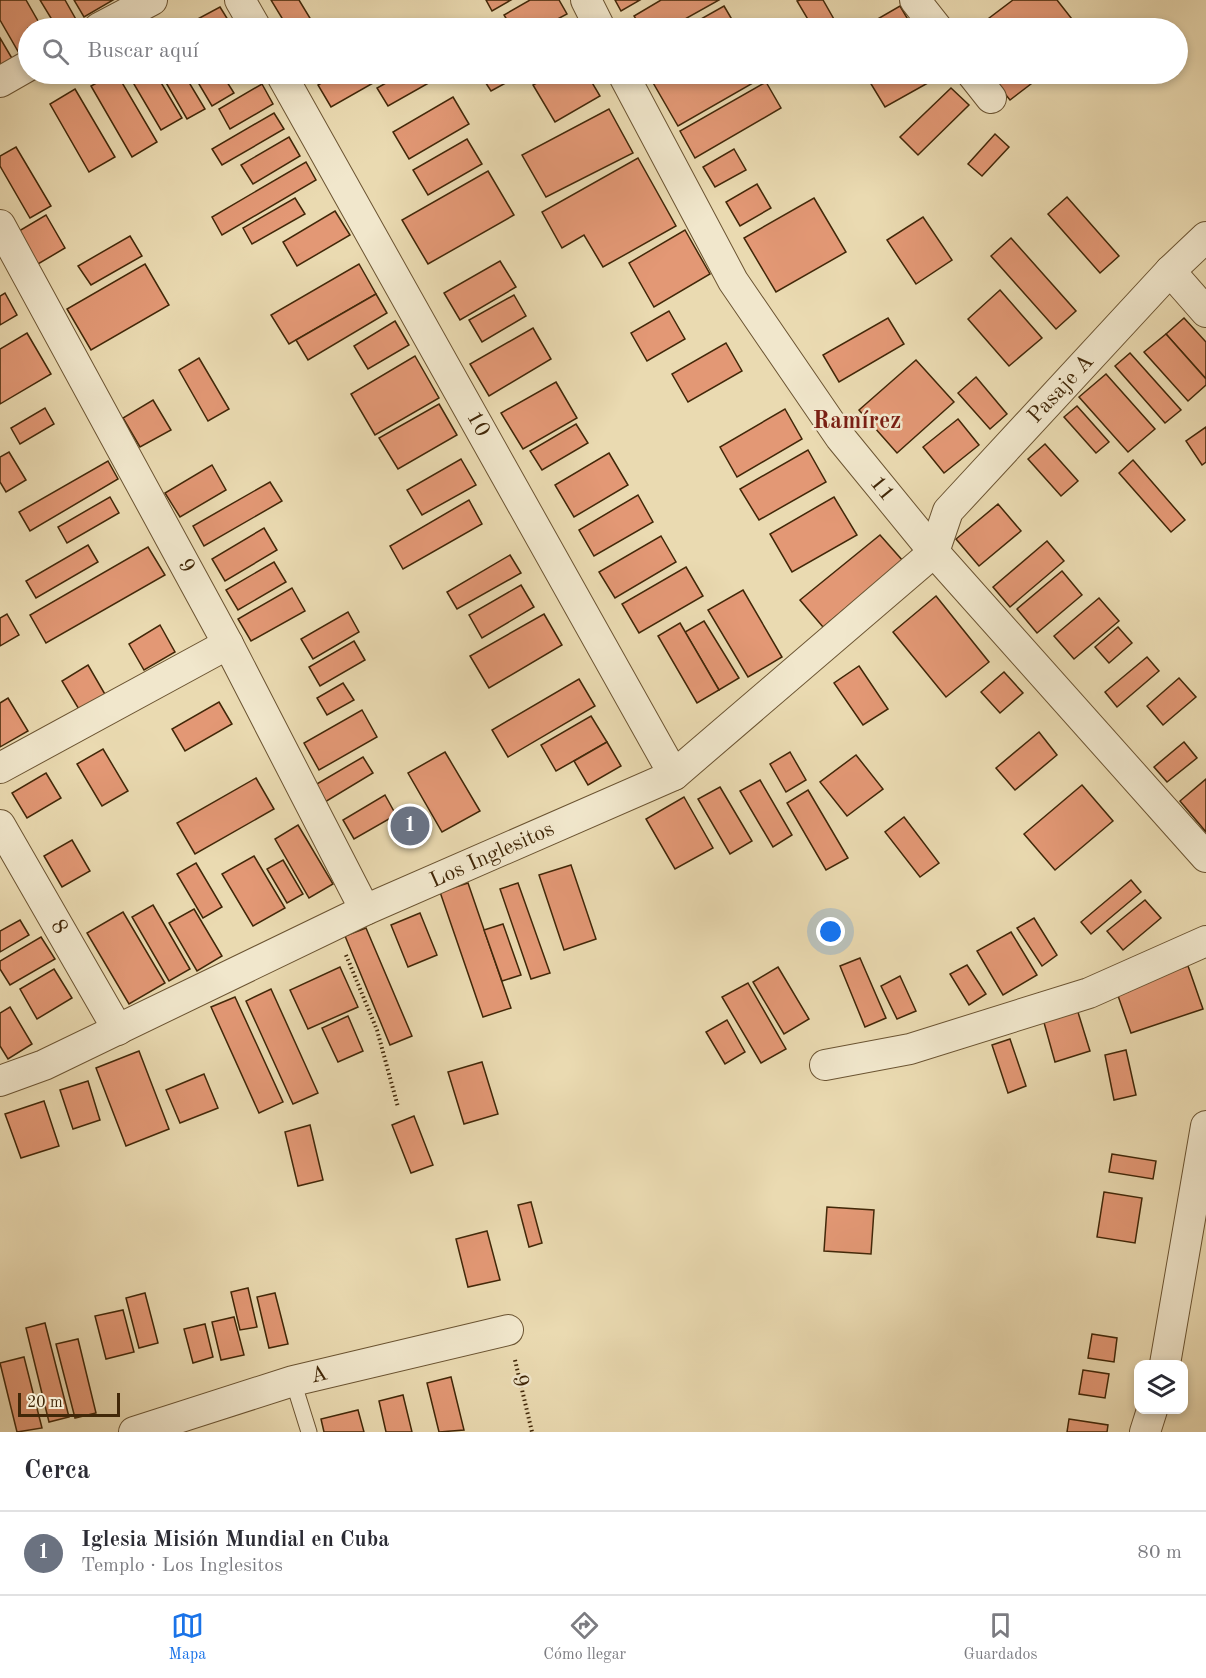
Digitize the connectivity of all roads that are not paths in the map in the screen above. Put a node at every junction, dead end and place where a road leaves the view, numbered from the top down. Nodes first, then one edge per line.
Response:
1 (152, 0) edge
2 (240, 0) edge
3 (586, 0) edge
4 (915, 0) edge
5 (118, 18) edge
6 (250, 18) edge
7 (595, 18) edge
8 (929, 18) edge
9 (18, 72) edge
10 (0, 82) edge
11 (287, 84) edge
12 (628, 84) edge
13 (980, 84) edge
14 (991, 98) dead end
15 (0, 225) edge
16 (1206, 237) edge
17 (1170, 271) junction
18 (1206, 312) edge
19 (934, 552) junction
20 (228, 644) junction
21 (0, 768) edge
22 (675, 775) junction
23 (0, 825) edge
24 (1206, 856) edge
25 (365, 910) junction
26 (1206, 941) edge
27 (118, 1030) junction
28 (825, 1065) dead end
29 (0, 1081) edge
30 (1206, 1126) edge
31 (508, 1329) road end
32 (1166, 1360) edge
33 (293, 1381) junction
34 (1151, 1414) edge
35 (134, 1432) edge
36 (309, 1432) edge
37 (1145, 1432) edge

1 - 5 street
2 - 6 street
3 - 7 street
4 - 8 street
9 - 10 street
11 - 22 street, 10
12 - 19 street, 11
13 - 14 street
15 - 20 street, 9
16 - 17 street, Pasaje A
17 - 18 street
17 - 19 street, Pasaje A
19 - 22 street, Los Inglesitos
19 - 24 street, 11
20 - 21 street
20 - 25 street, 9
22 - 25 street, Los Inglesitos
23 - 27 street, 8
25 - 27 street, Los Inglesitos
26 - 28 street
27 - 29 street, Los Inglesitos
30 - 32 street
31 - 33 street, A
33 - 35 street, A
33 - 36 lane
34 - 37 street

